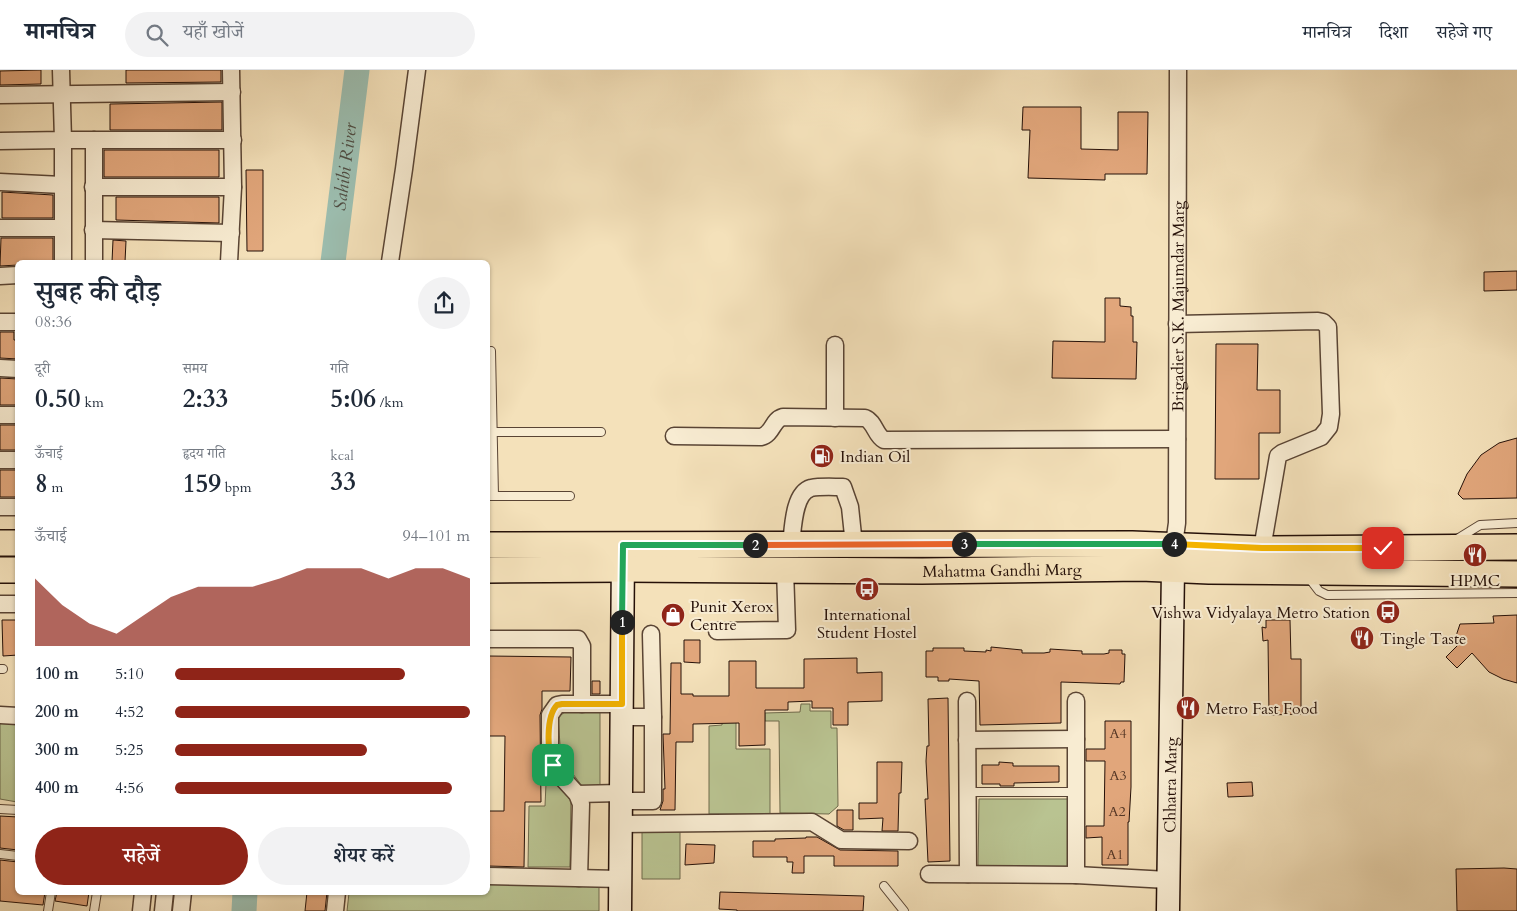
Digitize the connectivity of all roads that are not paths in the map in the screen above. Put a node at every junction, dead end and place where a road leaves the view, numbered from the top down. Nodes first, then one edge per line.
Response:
1 (61, 70) edge
2 (231, 70) edge
3 (417, 70) edge
4 (1178, 70) edge
5 (232, 92) junction
6 (62, 95) junction
7 (0, 96) edge
8 (63, 140) junction
9 (94, 140) junction
10 (233, 140) junction
11 (0, 141) edge
12 (0, 182) edge
13 (62, 184) junction
14 (93, 187) junction
15 (232, 188) junction
16 (0, 228) edge
17 (62, 228) junction
18 (93, 230) junction
19 (231, 233) junction
20 (63, 260) edge
21 (94, 260) edge
22 (229, 260) edge
23 (390, 260) edge
24 (15, 275) edge
25 (0, 276) edge
26 (0, 322) edge
27 (15, 322) edge
28 (1177, 324) junction
29 (835, 345) dead end
30 (491, 351) dead end
31 (0, 368) edge
32 (15, 368) edge
33 (0, 415) edge
34 (15, 415) edge
35 (834, 418) junction
36 (490, 432) edge
37 (601, 432) dead end
38 (674, 436) dead end
39 (1177, 439) junction
40 (0, 460) edge
41 (15, 460) edge
42 (490, 496) edge
43 (570, 496) dead end
44 (0, 507) edge
45 (15, 507) edge
46 (1517, 523) edge
47 (0, 543) edge
48 (15, 543) edge
49 (490, 545) edge
50 (792, 545) junction
51 (854, 545) junction
52 (1444, 547) junction
53 (1474, 547) junction
54 (1517, 547) edge
55 (1262, 548) junction
56 (623, 557) junction
57 (1174, 557) junction
58 (786, 569) junction
59 (0, 570) edge
60 (15, 570) edge
61 (490, 570) edge
62 (1305, 572) junction
63 (1474, 574) junction
64 (1517, 574) edge
65 (1517, 593) edge
66 (0, 604) edge
67 (15, 604) edge
68 (717, 631) dead end
69 (651, 634) dead end
70 (490, 638) edge
71 (967, 701) dead end
72 (1076, 701) dead end
73 (582, 704) junction
74 (622, 710) junction
75 (0, 715) edge
76 (15, 716) edge
77 (653, 717) junction
78 (1076, 739) junction
79 (967, 740) junction
80 (968, 792) junction
81 (1076, 792) junction
82 (577, 794) junction
83 (621, 797) junction
84 (0, 808) edge
85 (15, 810) edge
86 (620, 824) junction
87 (909, 841) dead end
88 (0, 854) edge
89 (15, 856) edge
90 (929, 874) dead end
91 (968, 874) junction
92 (1076, 875) junction
93 (490, 876) edge
94 (579, 878) junction
95 (620, 879) junction
96 (1168, 880) junction
97 (884, 886) dead end
98 (51, 895) edge
99 (97, 895) edge
100 (143, 895) edge
101 (165, 895) edge
102 (183, 895) edge
103 (337, 895) edge
104 (48, 911) edge
105 (94, 911) edge
106 (141, 911) edge
107 (163, 911) edge
108 (180, 911) edge
109 (335, 911) edge
110 (620, 911) edge
111 (904, 911) edge
112 (1168, 911) edge

1 - 6 street
2 - 5 street
3 - 23 street
4 - 28 street, Brigadier S.K. Majumdar Marg
5 - 6 street
5 - 10 street
6 - 7 street
6 - 8 street
8 - 9 street
8 - 11 street
8 - 13 street
9 - 10 street
9 - 14 street
10 - 15 street
12 - 13 street
13 - 17 street
14 - 15 street
14 - 18 street
15 - 19 street
16 - 17 street
17 - 20 street
18 - 19 street
18 - 21 street
19 - 22 street
24 - 25 street
26 - 27 street
28 - 39 street, Brigadier S.K. Majumdar Marg
28 - 55 street
29 - 35 street
30 - 36 lane
31 - 32 street
33 - 34 street
35 - 38 street
35 - 39 street
36 - 37 lane
36 - 42 lane
39 - 57 street, Brigadier S.K. Majumdar Marg
40 - 41 street
42 - 43 lane
44 - 45 street
46 - 52 lane
47 - 48 main road
49 - 56 main road, Mahatma Gandhi Marg
50 - 51 main road, Mahatma Gandhi Marg
50 - 51 street
50 - 56 main road, Mahatma Gandhi Marg
51 - 57 main road, Mahatma Gandhi Marg
52 - 53 main road, Mahatma Gandhi Marg
52 - 55 main road, Mahatma Gandhi Marg
53 - 54 main road, Mahatma Gandhi Marg
53 - 63 main road
55 - 57 main road, Mahatma Gandhi Marg
56 - 58 main road, Mahatma Gandhi Marg
56 - 61 main road, Mahatma Gandhi Marg
56 - 74 street
57 - 58 main road, Mahatma Gandhi Marg
57 - 62 main road, Mahatma Gandhi Marg
57 - 96 street, Chhatra Marg
58 - 68 street
59 - 60 main road
62 - 63 main road, Mahatma Gandhi Marg
62 - 65 lane
63 - 64 main road, Mahatma Gandhi Marg
66 - 67 street
69 - 77 street
70 - 73 street
71 - 79 street
72 - 78 street
73 - 74 street
73 - 82 street
74 - 77 street
74 - 83 street
75 - 76 street
77 - 83 street
78 - 79 street
78 - 81 street
79 - 80 street
80 - 81 lane
80 - 91 street
81 - 92 street
82 - 83 street
82 - 94 street
83 - 86 street
84 - 85 lane
86 - 87 street
86 - 95 street
88 - 89 lane
90 - 91 street
91 - 92 street
92 - 96 street
93 - 94 street
94 - 95 street
95 - 110 street
96 - 112 street, Chhatra Marg
97 - 111 lane
98 - 104 lane
99 - 105 lane
100 - 106 street
101 - 107 street
102 - 108 street
103 - 109 street

